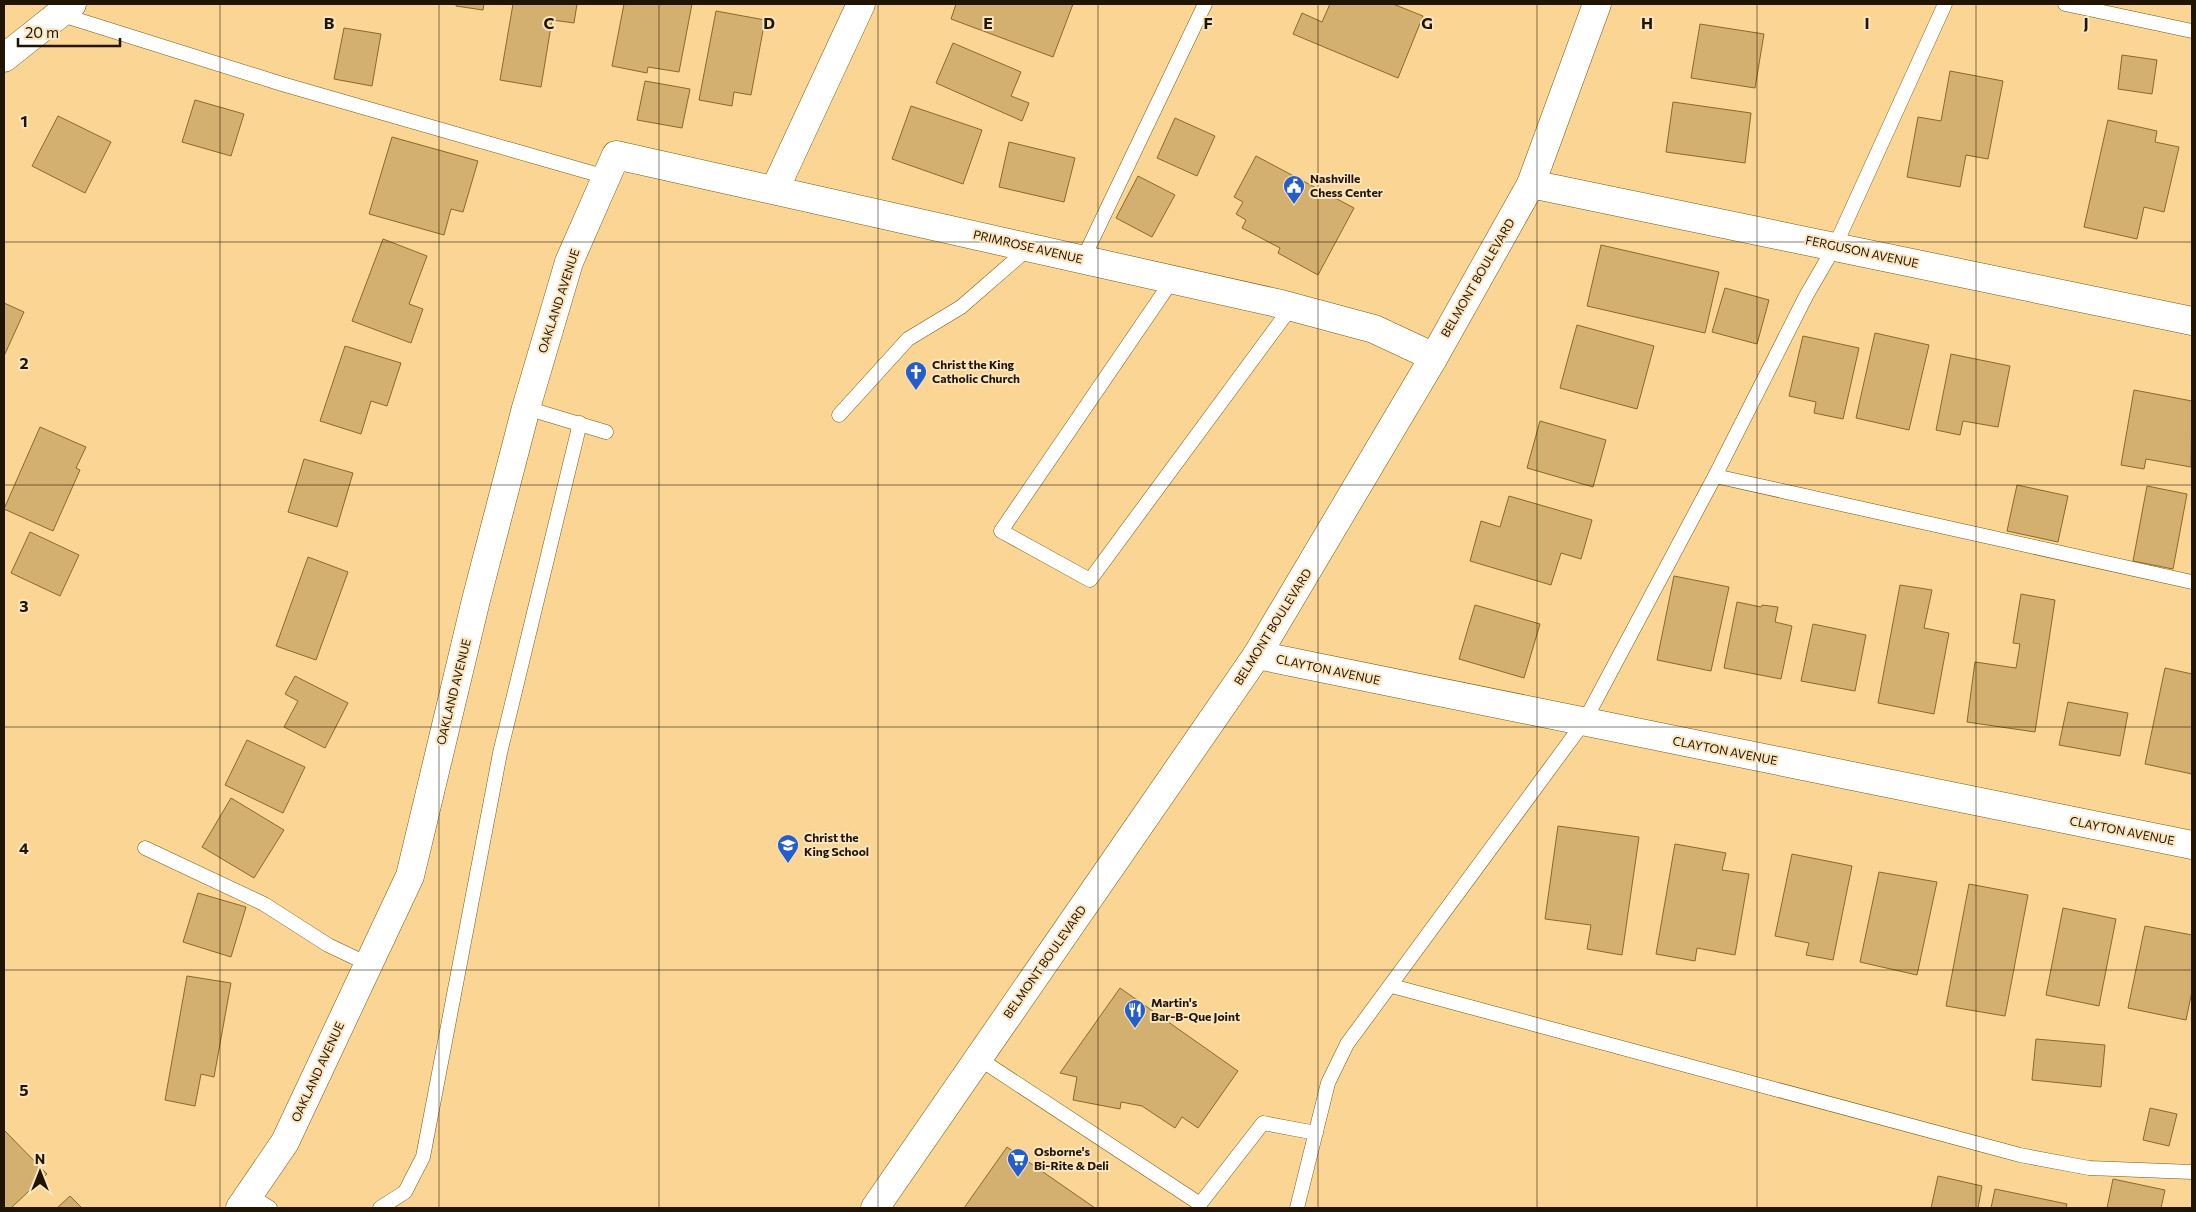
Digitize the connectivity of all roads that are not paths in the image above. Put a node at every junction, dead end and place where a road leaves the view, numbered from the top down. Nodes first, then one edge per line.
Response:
1 (861, 4) edge
2 (1205, 4) edge
3 (1597, 4) edge
4 (1945, 4) edge
5 (2065, 4) edge
6 (66, 9) edge
7 (2192, 31) edge
8 (4, 58) edge
9 (611, 166) junction
10 (1531, 184) junction
11 (774, 189) junction
12 (1835, 246) junction
13 (1030, 247) junction
14 (1083, 259) junction
15 (1173, 279) junction
16 (1292, 306) junction
17 (2192, 321) edge
18 (1434, 357) junction
19 (526, 408) junction
20 (839, 416) dead end
21 (580, 423) junction
22 (606, 432) dead end
23 (1715, 476) junction
24 (2192, 582) edge
25 (1258, 655) junction
26 (1584, 722) junction
27 (2192, 845) edge
28 (146, 848) dead end
29 (368, 964) junction
30 (1392, 986) junction
31 (978, 1058) junction
32 (1316, 1133) junction
33 (2192, 1172) edge
34 (253, 1204) edge
35 (1200, 1206) edge
36 (380, 1208) edge
37 (875, 1208) edge
38 (1297, 1208) edge

1 - 11 street
2 - 14 lane
3 - 10 street, BELMONT BOULEVARD
4 - 12 lane
5 - 7 lane
6 - 8 street
6 - 9 lane
9 - 11 street, PRIMROSE AVENUE
9 - 19 street, OAKLAND AVENUE
10 - 12 street, FERGUSON AVENUE
10 - 18 street, BELMONT BOULEVARD
11 - 13 street, PRIMROSE AVENUE
12 - 17 street, FERGUSON AVENUE
12 - 23 lane
13 - 14 street, PRIMROSE AVENUE
13 - 20 lane
14 - 15 street, PRIMROSE AVENUE
15 - 16 street, PRIMROSE AVENUE
15 - 16 lane
16 - 18 street, PRIMROSE AVENUE
18 - 25 street, BELMONT BOULEVARD
19 - 21 lane
19 - 29 street, OAKLAND AVENUE
21 - 22 lane
21 - 36 lane
23 - 24 lane
23 - 26 lane
25 - 26 street, CLAYTON AVENUE
25 - 31 street, BELMONT BOULEVARD
26 - 27 street, CLAYTON AVENUE
26 - 30 lane
28 - 29 lane
29 - 34 street, OAKLAND AVENUE
30 - 32 lane
30 - 33 lane
31 - 35 lane
31 - 37 street, BELMONT BOULEVARD
32 - 35 lane
32 - 38 lane

